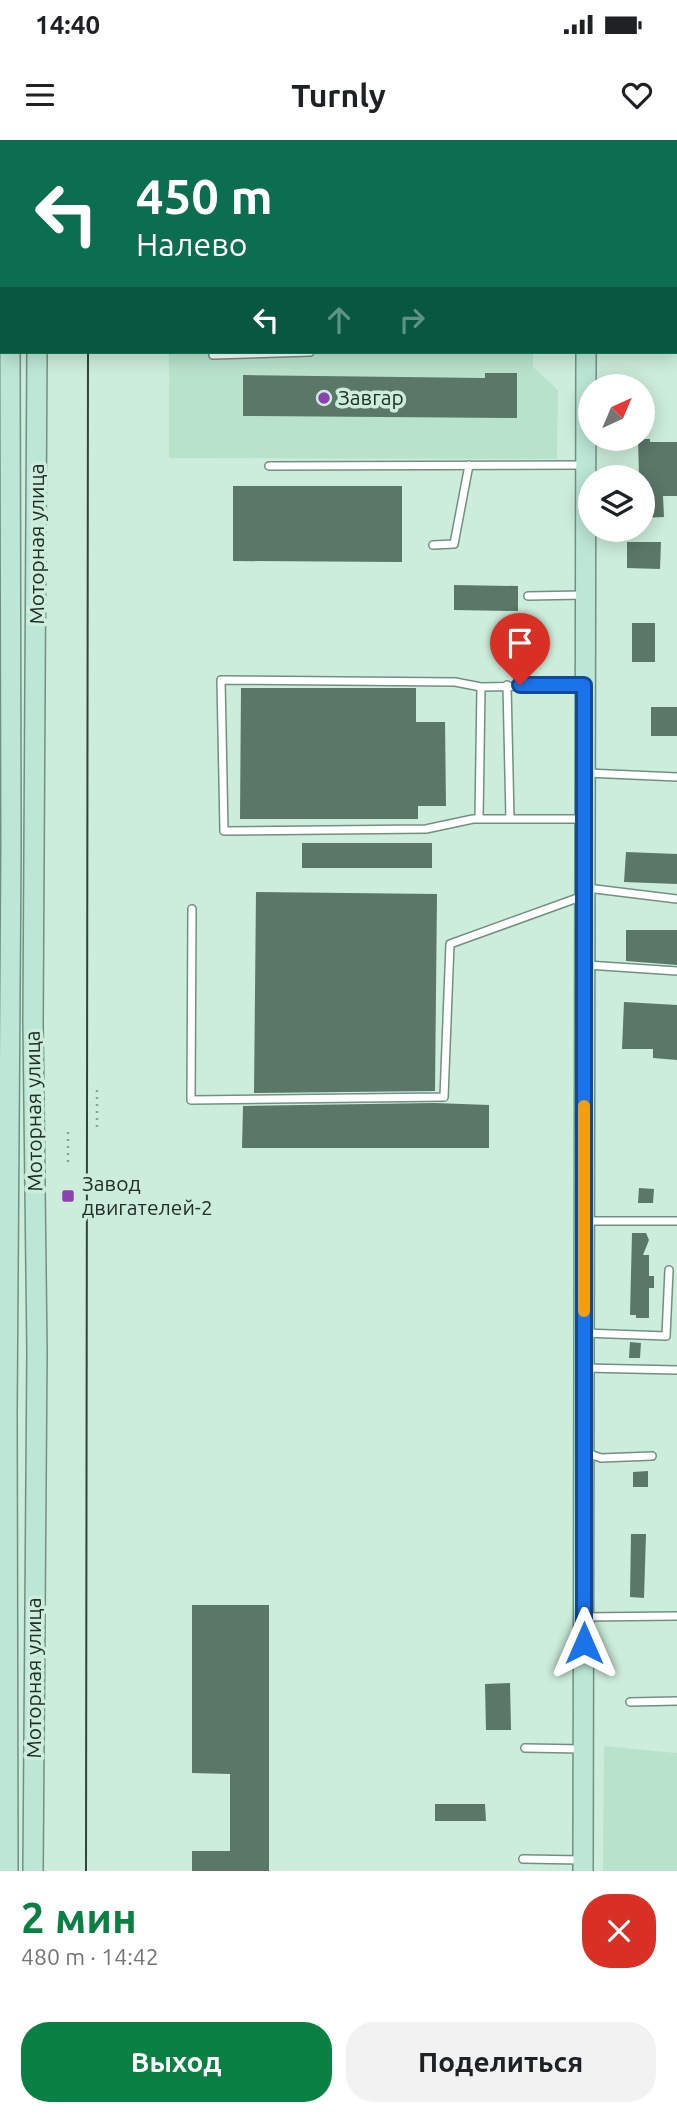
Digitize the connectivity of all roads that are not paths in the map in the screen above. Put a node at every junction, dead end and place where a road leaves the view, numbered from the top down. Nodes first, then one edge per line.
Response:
1 (10, 354) edge
2 (37, 354) edge
3 (245, 354) edge
4 (586, 354) edge
5 (213, 355) dead end
6 (470, 465) junction
7 (578, 465) edge
8 (584, 465) edge
9 (269, 466) dead end
10 (584, 542) edge
11 (433, 545) dead end
12 (584, 595) junction
13 (528, 596) dead end
14 (507, 685) junction
15 (584, 685) junction
16 (481, 687) junction
17 (10, 741) junction
18 (35, 741) junction
19 (584, 773) junction
20 (677, 777) edge
21 (479, 819) junction
22 (510, 819) junction
23 (584, 820) junction
24 (6, 849) edge
25 (584, 891) junction
26 (677, 899) edge
27 (192, 909) dead end
28 (584, 965) junction
29 (677, 971) edge
30 (584, 1221) junction
31 (677, 1221) edge
32 (669, 1270) dead end
33 (584, 1333) junction
34 (584, 1368) junction
35 (677, 1370) edge
36 (3, 1412) edge
37 (584, 1452) junction
38 (652, 1456) dead end
39 (8, 1580) junction
40 (35, 1580) junction
41 (677, 1616) edge
42 (584, 1617) junction
43 (35, 1620) junction
44 (8, 1621) junction
45 (677, 1701) edge
46 (630, 1702) dead end
47 (525, 1748) dead end
48 (583, 1749) junction
49 (523, 1859) dead end
50 (583, 1865) edge
51 (8, 1871) edge
52 (33, 1871) edge

1 - 17 main road, Моторная улица
2 - 18 main road, Моторная улица
3 - 5 lane
4 - 8 main road
6 - 7 lane
6 - 9 lane
6 - 11 lane
10 - 12 main road
12 - 13 lane
12 - 15 main road
14 - 15 lane
14 - 16 lane
14 - 22 lane
15 - 19 main road
16 - 21 lane
16 - 21 lane
17 - 18 main road
17 - 24 main road, Моторная улица
18 - 40 main road, Моторная улица
19 - 20 lane
19 - 23 main road
21 - 22 lane
22 - 23 lane
23 - 25 main road
24 - 36 main road, Моторная улица
25 - 26 lane
25 - 27 lane
25 - 28 main road
28 - 29 lane
28 - 30 main road
30 - 31 lane
30 - 33 main road
32 - 33 lane
33 - 34 main road
34 - 35 lane
34 - 37 main road
36 - 39 main road, Моторная улица
37 - 38 lane
37 - 42 main road
39 - 40 main road
39 - 44 main road, Моторная улица
40 - 43 main road, Моторная улица
41 - 42 lane
42 - 48 main road
43 - 44 main road
43 - 52 main road, Моторная улица
44 - 51 main road, Моторная улица
45 - 46 lane
47 - 48 lane
48 - 50 main road
49 - 50 lane

